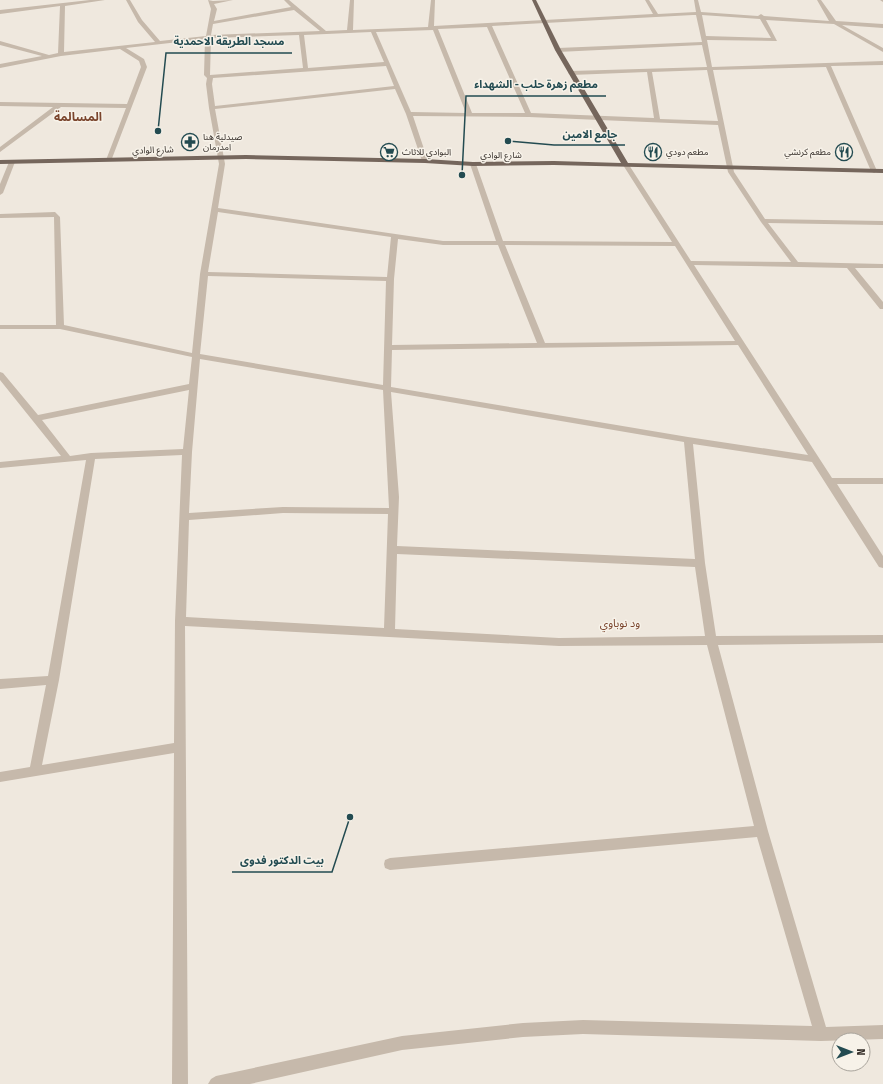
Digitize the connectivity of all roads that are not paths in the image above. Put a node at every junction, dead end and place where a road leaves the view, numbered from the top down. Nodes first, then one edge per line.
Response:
1 (103, 0) edge
2 (128, 0) edge
3 (231, 0) edge
4 (286, 0) edge
5 (352, 0) edge
6 (433, 0) edge
7 (534, 0) edge
8 (647, 0) edge
9 (696, 0) edge
10 (819, 0) edge
11 (211, 2) edge
12 (63, 6) junction
13 (295, 8) junction
14 (0, 12) edge
15 (699, 13) junction
16 (656, 15) junction
17 (761, 16) junction
18 (832, 21) junction
19 (543, 22) junction
20 (210, 23) junction
21 (489, 25) junction
22 (883, 26) edge
23 (433, 28) junction
24 (373, 30) junction
25 (350, 31) junction
26 (324, 32) junction
27 (301, 33) junction
28 (208, 37) junction
29 (705, 41) junction
30 (158, 42) junction
31 (0, 43) edge
32 (121, 47) junction
33 (558, 50) junction
34 (883, 50) edge
35 (61, 54) junction
36 (50, 56) junction
37 (883, 63) edge
38 (386, 64) junction
39 (828, 65) junction
40 (0, 66) edge
41 (711, 68) junction
42 (649, 70) junction
43 (306, 71) junction
44 (571, 73) junction
45 (210, 78) junction
46 (397, 87) junction
47 (0, 104) edge
48 (59, 105) junction
49 (129, 106) junction
50 (212, 108) junction
51 (408, 114) junction
52 (470, 114) junction
53 (529, 115) junction
54 (598, 118) junction
55 (658, 120) junction
56 (721, 123) junction
57 (0, 150) edge
58 (220, 157) junction
59 (109, 160) junction
60 (425, 161) junction
61 (0, 162) edge
62 (12, 162) junction
63 (473, 164) junction
64 (626, 165) junction
65 (730, 167) junction
66 (874, 171) junction
67 (883, 171) edge
68 (0, 194) edge
69 (214, 209) junction
70 (0, 216) edge
71 (764, 221) junction
72 (883, 223) edge
73 (395, 237) junction
74 (500, 242) junction
75 (676, 244) junction
76 (688, 263) junction
77 (795, 263) junction
78 (849, 265) junction
79 (883, 266) edge
80 (204, 274) junction
81 (390, 279) junction
82 (883, 307) edge
83 (0, 327) edge
84 (60, 327) junction
85 (740, 343) junction
86 (542, 345) junction
87 (388, 348) junction
88 (197, 356) junction
89 (0, 375) edge
90 (194, 386) junction
91 (387, 389) junction
92 (36, 418) junction
93 (688, 440) junction
94 (187, 452) junction
95 (91, 456) junction
96 (68, 459) junction
97 (816, 459) junction
98 (0, 465) edge
99 (830, 481) junction
100 (883, 481) edge
101 (394, 510) junction
102 (184, 517) junction
103 (393, 550) junction
104 (700, 562) junction
105 (883, 564) edge
106 (180, 621) junction
107 (390, 632) junction
108 (883, 639) edge
109 (710, 641) junction
110 (53, 680) junction
111 (0, 684) edge
112 (180, 747) junction
113 (35, 772) junction
114 (0, 777) edge
115 (762, 831) junction
116 (390, 864) dead end
117 (883, 1032) edge
118 (821, 1034) junction
119 (180, 1084) edge
120 (216, 1084) edge

1 - 12 street
2 - 30 street
3 - 11 street
4 - 13 street
5 - 25 street
6 - 23 street
7 - 19 main road
8 - 16 street
9 - 15 street
10 - 18 street
11 - 20 street
12 - 14 street
12 - 35 street
13 - 20 street
13 - 26 street
15 - 16 street
15 - 17 street
15 - 29 street
16 - 19 street
17 - 18 street
17 - 29 street
18 - 22 street
18 - 34 street
19 - 21 street
19 - 33 main road
20 - 28 street
21 - 23 street
21 - 53 street
23 - 24 street
23 - 52 street
24 - 25 street
24 - 38 street
25 - 26 street
26 - 27 street
27 - 28 street
27 - 43 street
28 - 30 street
28 - 45 street
29 - 33 street
29 - 41 street
30 - 32 street
31 - 36 street
32 - 35 street
32 - 49 street
33 - 44 main road
35 - 36 street
36 - 40 street
37 - 39 street
38 - 43 street
38 - 46 street
39 - 41 street
39 - 66 street
41 - 42 street
41 - 56 street
42 - 44 street
42 - 55 street
43 - 45 street
44 - 54 main road
45 - 50 street
46 - 50 street
46 - 51 street
47 - 48 street
48 - 49 street
48 - 57 street
49 - 59 street
50 - 58 street
51 - 52 street
51 - 60 street
52 - 53 street
53 - 54 street
54 - 55 street
54 - 64 main road
55 - 56 street
56 - 65 street
58 - 59 main road, شارع الوادي
58 - 60 main road, شارع الوادي
58 - 69 street
59 - 62 main road, شارع الوادي
60 - 63 main road, شارع الوادي
61 - 62 main road, شارع الوادي
62 - 68 street
63 - 64 main road, شارع الوادي
63 - 74 street
64 - 65 main road, شارع الوادي
64 - 75 street
65 - 66 main road, شارع الوادي
65 - 71 street
66 - 67 main road, شارع الوادي
69 - 73 street
69 - 80 street
70 - 84 street
71 - 72 street
71 - 77 street
73 - 74 street
73 - 81 street
74 - 75 street
74 - 86 street
75 - 76 street
76 - 77 street
76 - 85 street
77 - 78 street
78 - 79 street
78 - 82 street
80 - 81 street
80 - 88 street
81 - 87 street
83 - 84 street
84 - 88 street
85 - 86 street
85 - 97 street
86 - 87 street
87 - 91 street
88 - 90 street
88 - 91 street
89 - 92 street
90 - 92 street
90 - 94 street
91 - 93 street
91 - 101 street
92 - 96 street
93 - 97 street
93 - 104 street
94 - 95 street
94 - 102 street
95 - 96 street
95 - 110 street
96 - 98 street
97 - 99 street
99 - 100 street
99 - 105 street
101 - 102 street
101 - 103 street
102 - 106 street
103 - 104 street
103 - 107 street
104 - 109 street
106 - 107 street
106 - 112 street
107 - 109 street
108 - 109 street
109 - 115 street
110 - 111 street
110 - 113 street
112 - 113 street
112 - 119 street
113 - 114 street
115 - 116 street
115 - 118 street
117 - 118 street
118 - 120 street

